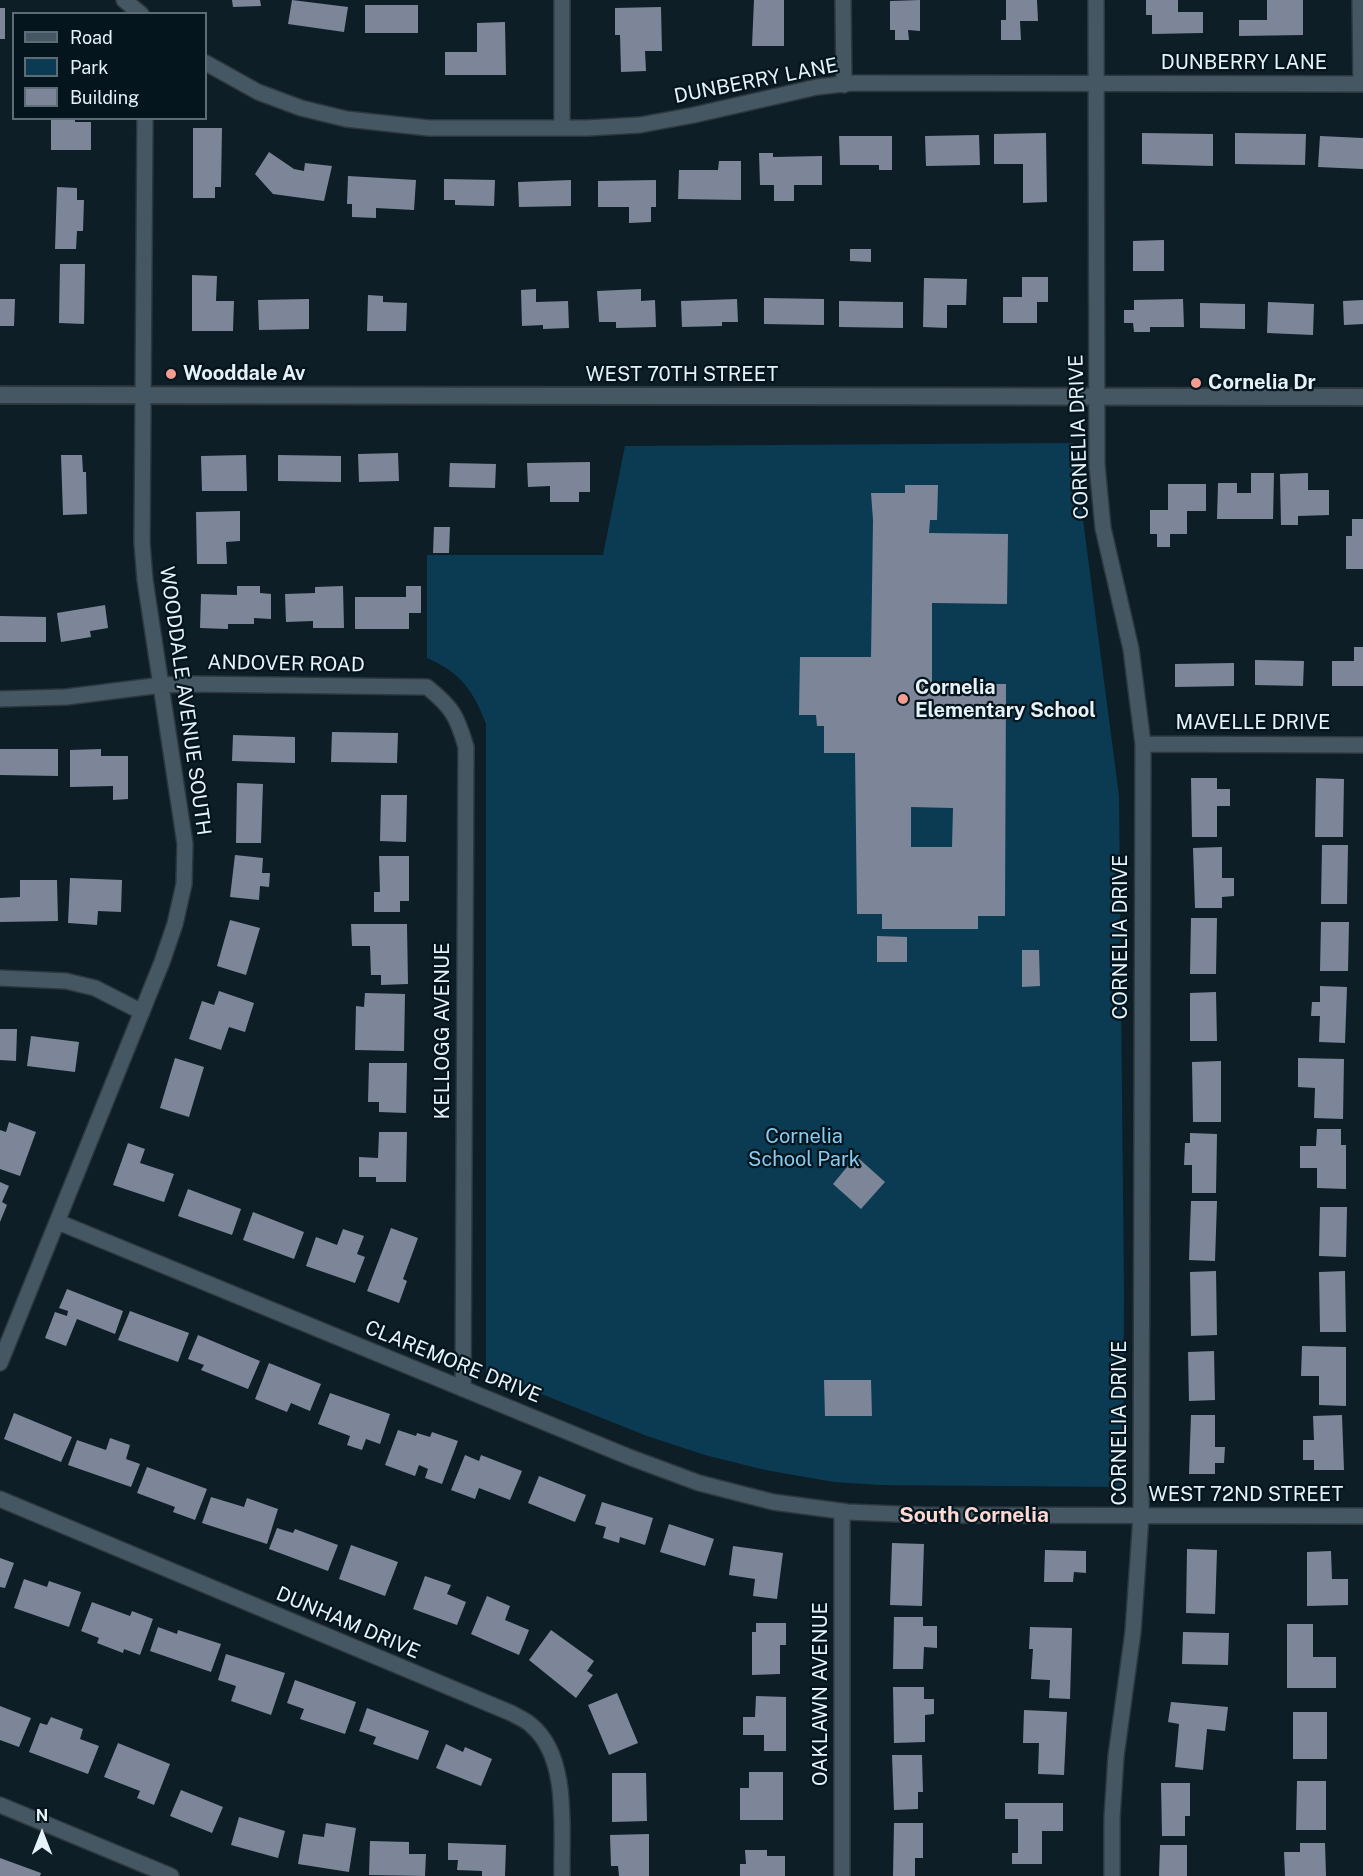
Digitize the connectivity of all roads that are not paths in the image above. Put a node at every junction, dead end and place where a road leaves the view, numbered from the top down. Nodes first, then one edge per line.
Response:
1 (124, 0) edge
2 (562, 0) edge
3 (843, 0) edge
4 (1096, 0) edge
5 (1360, 0) edge
6 (139, 12) edge
7 (207, 64) edge
8 (1096, 84) junction
9 (1362, 84) edge
10 (844, 85) junction
11 (145, 120) edge
12 (562, 128) junction
13 (0, 395) edge
14 (143, 395) junction
15 (1097, 396) junction
16 (1363, 397) edge
17 (162, 685) junction
18 (427, 687) joint
19 (0, 699) edge
20 (1143, 744) junction
21 (1363, 745) edge
22 (0, 978) edge
23 (142, 1012) junction
24 (58, 1222) junction
25 (1, 1356) edge
26 (462, 1389) junction
27 (0, 1499) edge
28 (842, 1512) junction
29 (1141, 1516) junction
30 (1363, 1516) edge
31 (0, 1805) edge
32 (171, 1876) edge
33 (562, 1876) edge
34 (842, 1876) edge
35 (1112, 1876) edge

1 - 6 street
2 - 12 street
3 - 10 street
4 - 8 street, CORNELIA DRIVE
5 - 9 street
7 - 12 street, DUNBERRY LANE
8 - 9 street, DUNBERRY LANE
8 - 10 street, DUNBERRY LANE
8 - 15 street, CORNELIA DRIVE
10 - 12 street, DUNBERRY LANE
11 - 14 street, WOODDALE AVENUE SOUTH
13 - 14 street, WEST 70TH STREET
14 - 15 street, WEST 70TH STREET
14 - 17 street, WOODDALE AVENUE SOUTH
15 - 16 street, WEST 70TH STREET
15 - 20 street, CORNELIA DRIVE
17 - 18 street, ANDOVER ROAD
17 - 19 street, ANDOVER ROAD
17 - 23 street, WOODDALE AVENUE SOUTH
18 - 26 street, KELLOGG AVENUE
20 - 21 street, MAVELLE DRIVE
20 - 29 street, CORNELIA DRIVE
22 - 23 street
23 - 24 street, WOODDALE AVENUE SOUTH
24 - 25 street, WOODDALE AVENUE SOUTH
24 - 26 street, CLAREMORE DRIVE
26 - 28 street, CLAREMORE DRIVE
27 - 33 street, DUNHAM DRIVE
28 - 29 street, WEST 72ND STREET
28 - 34 street, OAKLAWN AVENUE
29 - 30 street, WEST 72ND STREET
29 - 35 street, CORNELIA DRIVE
31 - 32 street

